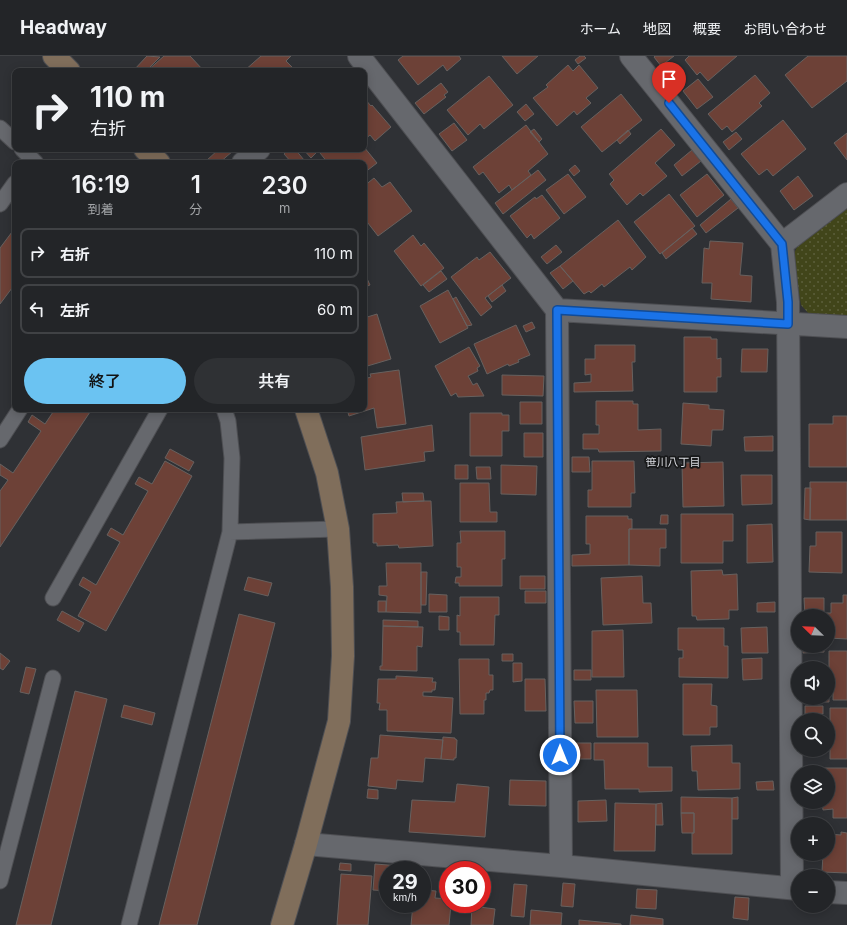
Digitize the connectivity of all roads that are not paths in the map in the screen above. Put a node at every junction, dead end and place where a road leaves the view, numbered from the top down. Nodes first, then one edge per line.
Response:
1 (54, 56) edge
2 (631, 56) edge
3 (66, 68) edge
4 (367, 71) edge
5 (0, 128) edge
6 (12, 139) edge
7 (25, 152) edge
8 (148, 152) edge
9 (256, 152) edge
10 (31, 160) edge
11 (155, 160) edge
12 (246, 160) edge
13 (12, 187) edge
14 (847, 194) edge
15 (0, 204) edge
16 (782, 244) junction
17 (557, 310) junction
18 (788, 324) junction
19 (847, 327) edge
20 (18, 412) edge
21 (158, 412) edge
22 (225, 412) edge
23 (307, 412) edge
24 (0, 440) edge
25 (338, 529) junction
26 (230, 532) junction
27 (53, 598) dead end
28 (53, 678) dead end
29 (306, 844) junction
30 (561, 866) junction
31 (795, 869) edge
32 (0, 881) edge
33 (791, 889) edge
34 (835, 892) edge
35 (847, 893) edge
36 (129, 925) edge
37 (282, 925) edge

1 - 3 street
2 - 16 street
4 - 17 street
5 - 6 lane
7 - 10 lane
8 - 11 street
9 - 12 street
13 - 15 lane
14 - 16 street
16 - 18 street
17 - 18 street
17 - 30 street
18 - 19 street
18 - 31 street
20 - 24 lane
21 - 27 lane
22 - 26 lane
23 - 25 street
25 - 26 lane
25 - 29 street
26 - 36 lane
28 - 32 lane
29 - 30 street
29 - 37 street
30 - 33 street
34 - 35 street

